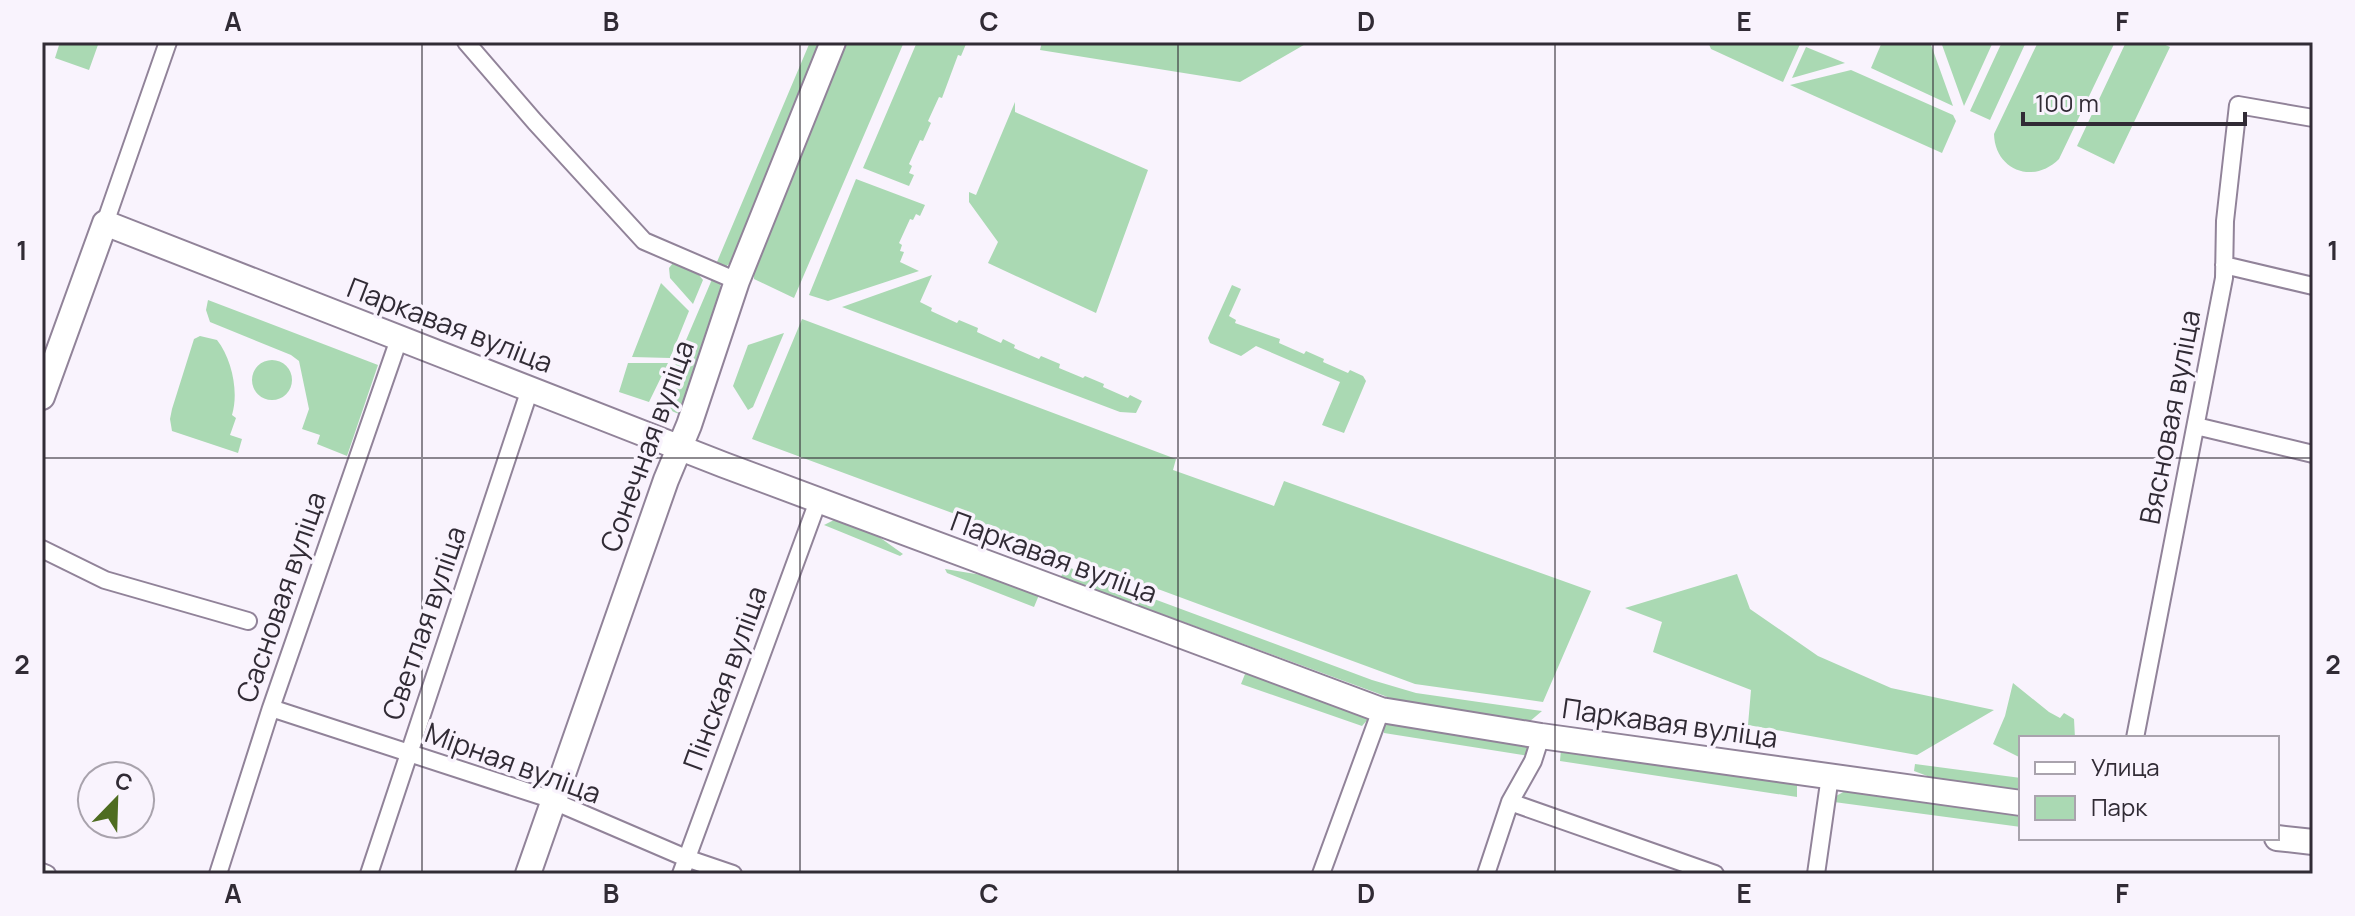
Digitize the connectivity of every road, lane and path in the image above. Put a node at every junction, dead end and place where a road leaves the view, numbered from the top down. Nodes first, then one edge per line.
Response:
1 (168, 42) edge
2 (466, 42) edge
3 (833, 42) edge
4 (2313, 118) edge
5 (105, 223) junction
6 (2224, 265) junction
7 (737, 281) junction
8 (2313, 286) edge
9 (399, 339) junction
10 (530, 389) junction
11 (42, 397) edge
12 (2196, 426) junction
13 (680, 448) junction
14 (2313, 454) edge
15 (818, 501) junction
16 (42, 549) edge
17 (248, 621) dead end
18 (271, 708) junction
19 (1381, 710) junction
20 (1541, 736) junction
21 (2135, 736) edge
22 (408, 752) junction
23 (1830, 776) junction
24 (1510, 802) junction
25 (553, 803) junction
26 (2019, 803) edge
27 (2279, 838) edge
28 (2313, 842) edge
29 (683, 866) edge
30 (1703, 873) edge
31 (218, 874) edge
32 (369, 874) edge
33 (528, 874) edge
34 (733, 874) edge
35 (1321, 874) edge
36 (1486, 874) edge
37 (1816, 874) edge

1 - 5 street
2 - 7 street
3 - 7 street, Сонечная вуліца
4 - 6 street, Вясновая вуліца
5 - 9 street, Паркавая вуліца
5 - 11 street
6 - 8 street
6 - 12 street, Вясновая вуліца
7 - 13 street, Сонечная вуліца
9 - 10 street, Паркавая вуліца
9 - 18 street, Сасновая вуліца
10 - 13 street, Паркавая вуліца
10 - 22 street, Светлая вуліца
12 - 14 street
12 - 21 street, Вясновая вуліца
13 - 15 street, Паркавая вуліца
13 - 25 street, Сонечная вуліца
15 - 19 street, Паркавая вуліца
15 - 29 street, Пінская вуліца
16 - 17 street
18 - 22 street, Мірная вуліца
18 - 31 street, Сасновая вуліца
19 - 20 street, Паркавая вуліца
19 - 35 street
20 - 23 street, Паркавая вуліца
20 - 24 street
22 - 25 street, Мірная вуліца
22 - 32 street, Светлая вуліца
23 - 26 street, Паркавая вуліца
23 - 37 street
24 - 30 street
24 - 36 street
25 - 29 street, Мірная вуліца
25 - 33 street, Сонечная вуліца
27 - 28 street
29 - 34 street, Мірная вуліца

